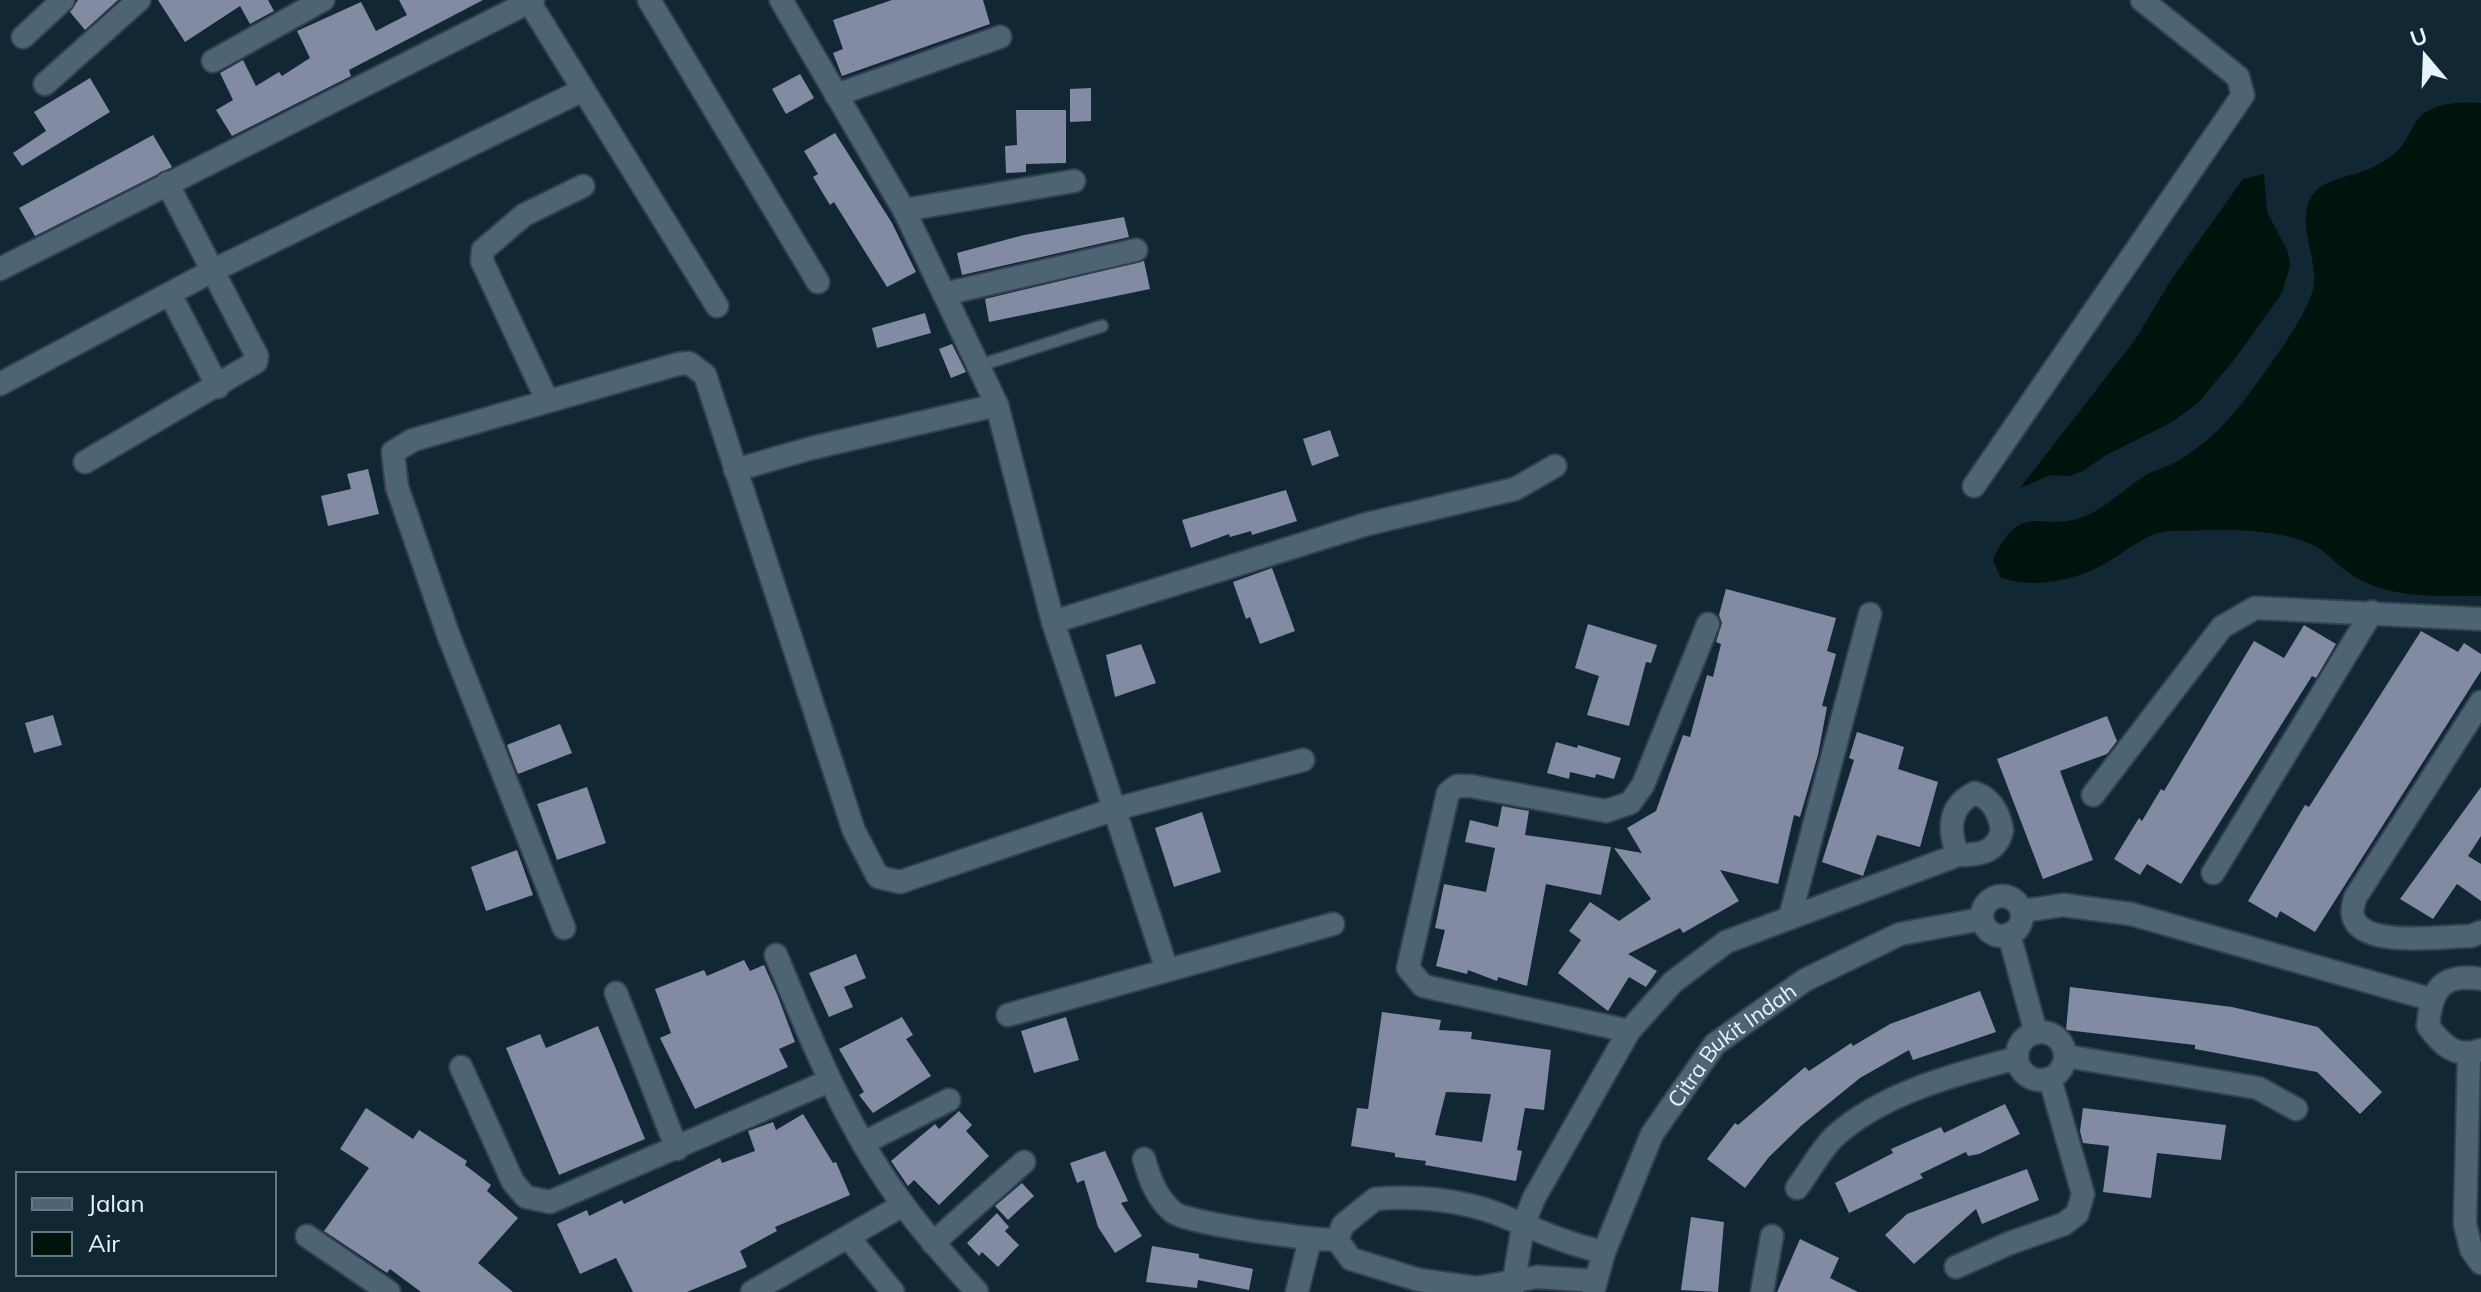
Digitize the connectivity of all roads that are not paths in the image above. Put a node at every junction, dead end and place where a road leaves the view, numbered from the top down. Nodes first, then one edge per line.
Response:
1 (63, 0) edge
2 (139, 0) edge
3 (323, 0) edge
4 (649, 0) edge
5 (781, 0) edge
6 (2142, 0) edge
7 (530, 1) edge
8 (23, 37) dead end
9 (1000, 37) dead end
10 (213, 61) dead end
11 (45, 84) dead end
12 (583, 90) junction
13 (836, 95) junction
14 (1074, 181) dead end
15 (167, 183) junction
16 (583, 186) dead end
17 (904, 210) junction
18 (1136, 250) dead end
19 (0, 269) edge
20 (212, 271) junction
21 (818, 282) dead end
22 (170, 294) junction
23 (944, 294) junction
24 (717, 306) dead end
25 (1102, 326) dead end
26 (978, 366) junction
27 (0, 384) edge
28 (218, 387) junction
29 (547, 400) junction
30 (997, 405) junction
31 (85, 462) dead end
32 (1555, 466) dead end
33 (735, 470) junction
34 (1974, 486) dead end
35 (2372, 612) junction
36 (1870, 614) dead end
37 (2481, 619) edge
38 (1053, 622) junction
39 (1708, 624) dead end
40 (2481, 702) edge
41 (1303, 760) dead end
42 (2093, 795) dead end
43 (1115, 809) junction
44 (1958, 855) dead end
45 (2213, 873) dead end
46 (2022, 911) junction
47 (1790, 917) junction
48 (1982, 919) junction
49 (1333, 924) dead end
50 (564, 928) dead end
51 (2481, 932) edge
52 (2009, 934) junction
53 (776, 955) dead end
54 (1167, 970) junction
55 (2481, 979) edge
56 (616, 993) dead end
57 (2430, 999) junction
58 (1008, 1015) dead end
59 (1629, 1031) junction
60 (2036, 1033) junction
61 (2475, 1052) edge
62 (2065, 1056) junction
63 (2017, 1058) junction
64 (461, 1067) dead end
65 (2050, 1079) junction
66 (829, 1081) junction
67 (949, 1100) dead end
68 (2296, 1109) dead end
69 (863, 1143) junction
70 (677, 1149) junction
71 (1144, 1159) dead end
72 (1024, 1162) dead end
73 (1797, 1188) dead end
74 (903, 1205) junction
75 (1523, 1226) junction
76 (307, 1236) dead end
77 (1772, 1236) dead end
78 (848, 1237) junction
79 (1310, 1240) junction
80 (1337, 1240) junction
81 (933, 1243) junction
82 (1604, 1252) junction
83 (2481, 1263) edge
84 (1956, 1267) dead end
85 (1512, 1286) edge
86 (1595, 1287) edge
87 (389, 1292) edge
88 (752, 1292) edge
89 (893, 1292) edge
90 (977, 1292) edge
91 (1297, 1292) edge
92 (1762, 1292) edge

1 - 8 street
2 - 11 street
3 - 10 street
4 - 21 street
5 - 13 street
6 - 34 street
7 - 12 street
7 - 15 street
9 - 13 street
12 - 20 street
12 - 24 street
13 - 17 street
14 - 17 street
15 - 19 street
15 - 20 street
16 - 29 street
17 - 23 street
18 - 23 street
20 - 22 street
20 - 28 street
22 - 27 street
22 - 28 street
23 - 26 street
25 - 26 lane
26 - 30 street
28 - 31 street
29 - 33 street
29 - 50 street
30 - 33 street
30 - 38 street
32 - 38 street
33 - 43 street
35 - 37 street
35 - 42 street
35 - 45 street
36 - 47 street
38 - 43 street
39 - 59 street
40 - 51 street
41 - 43 street
43 - 54 street
44 - 47 street
46 - 48 street
46 - 52 street
46 - 57 street
47 - 59 street
48 - 52 street
48 - 82 street, Citra Bukit Indah
49 - 54 street
52 - 60 street
53 - 66 street
54 - 58 street
55 - 57 street
56 - 70 street
57 - 61 street
59 - 75 street
60 - 62 street
60 - 63 street
61 - 83 street
62 - 65 street
62 - 68 street
63 - 65 street
63 - 73 street
64 - 70 street
65 - 84 street
66 - 69 street
66 - 70 street
67 - 69 street
69 - 74 street
71 - 79 street
72 - 81 street
74 - 78 street
74 - 81 street
75 - 80 street
75 - 82 street
75 - 85 street
76 - 87 street
77 - 92 street
78 - 88 street
78 - 89 street
79 - 80 street
79 - 91 street
80 - 85 street
81 - 90 street
82 - 86 street, Citra Bukit Indah
85 - 86 street

